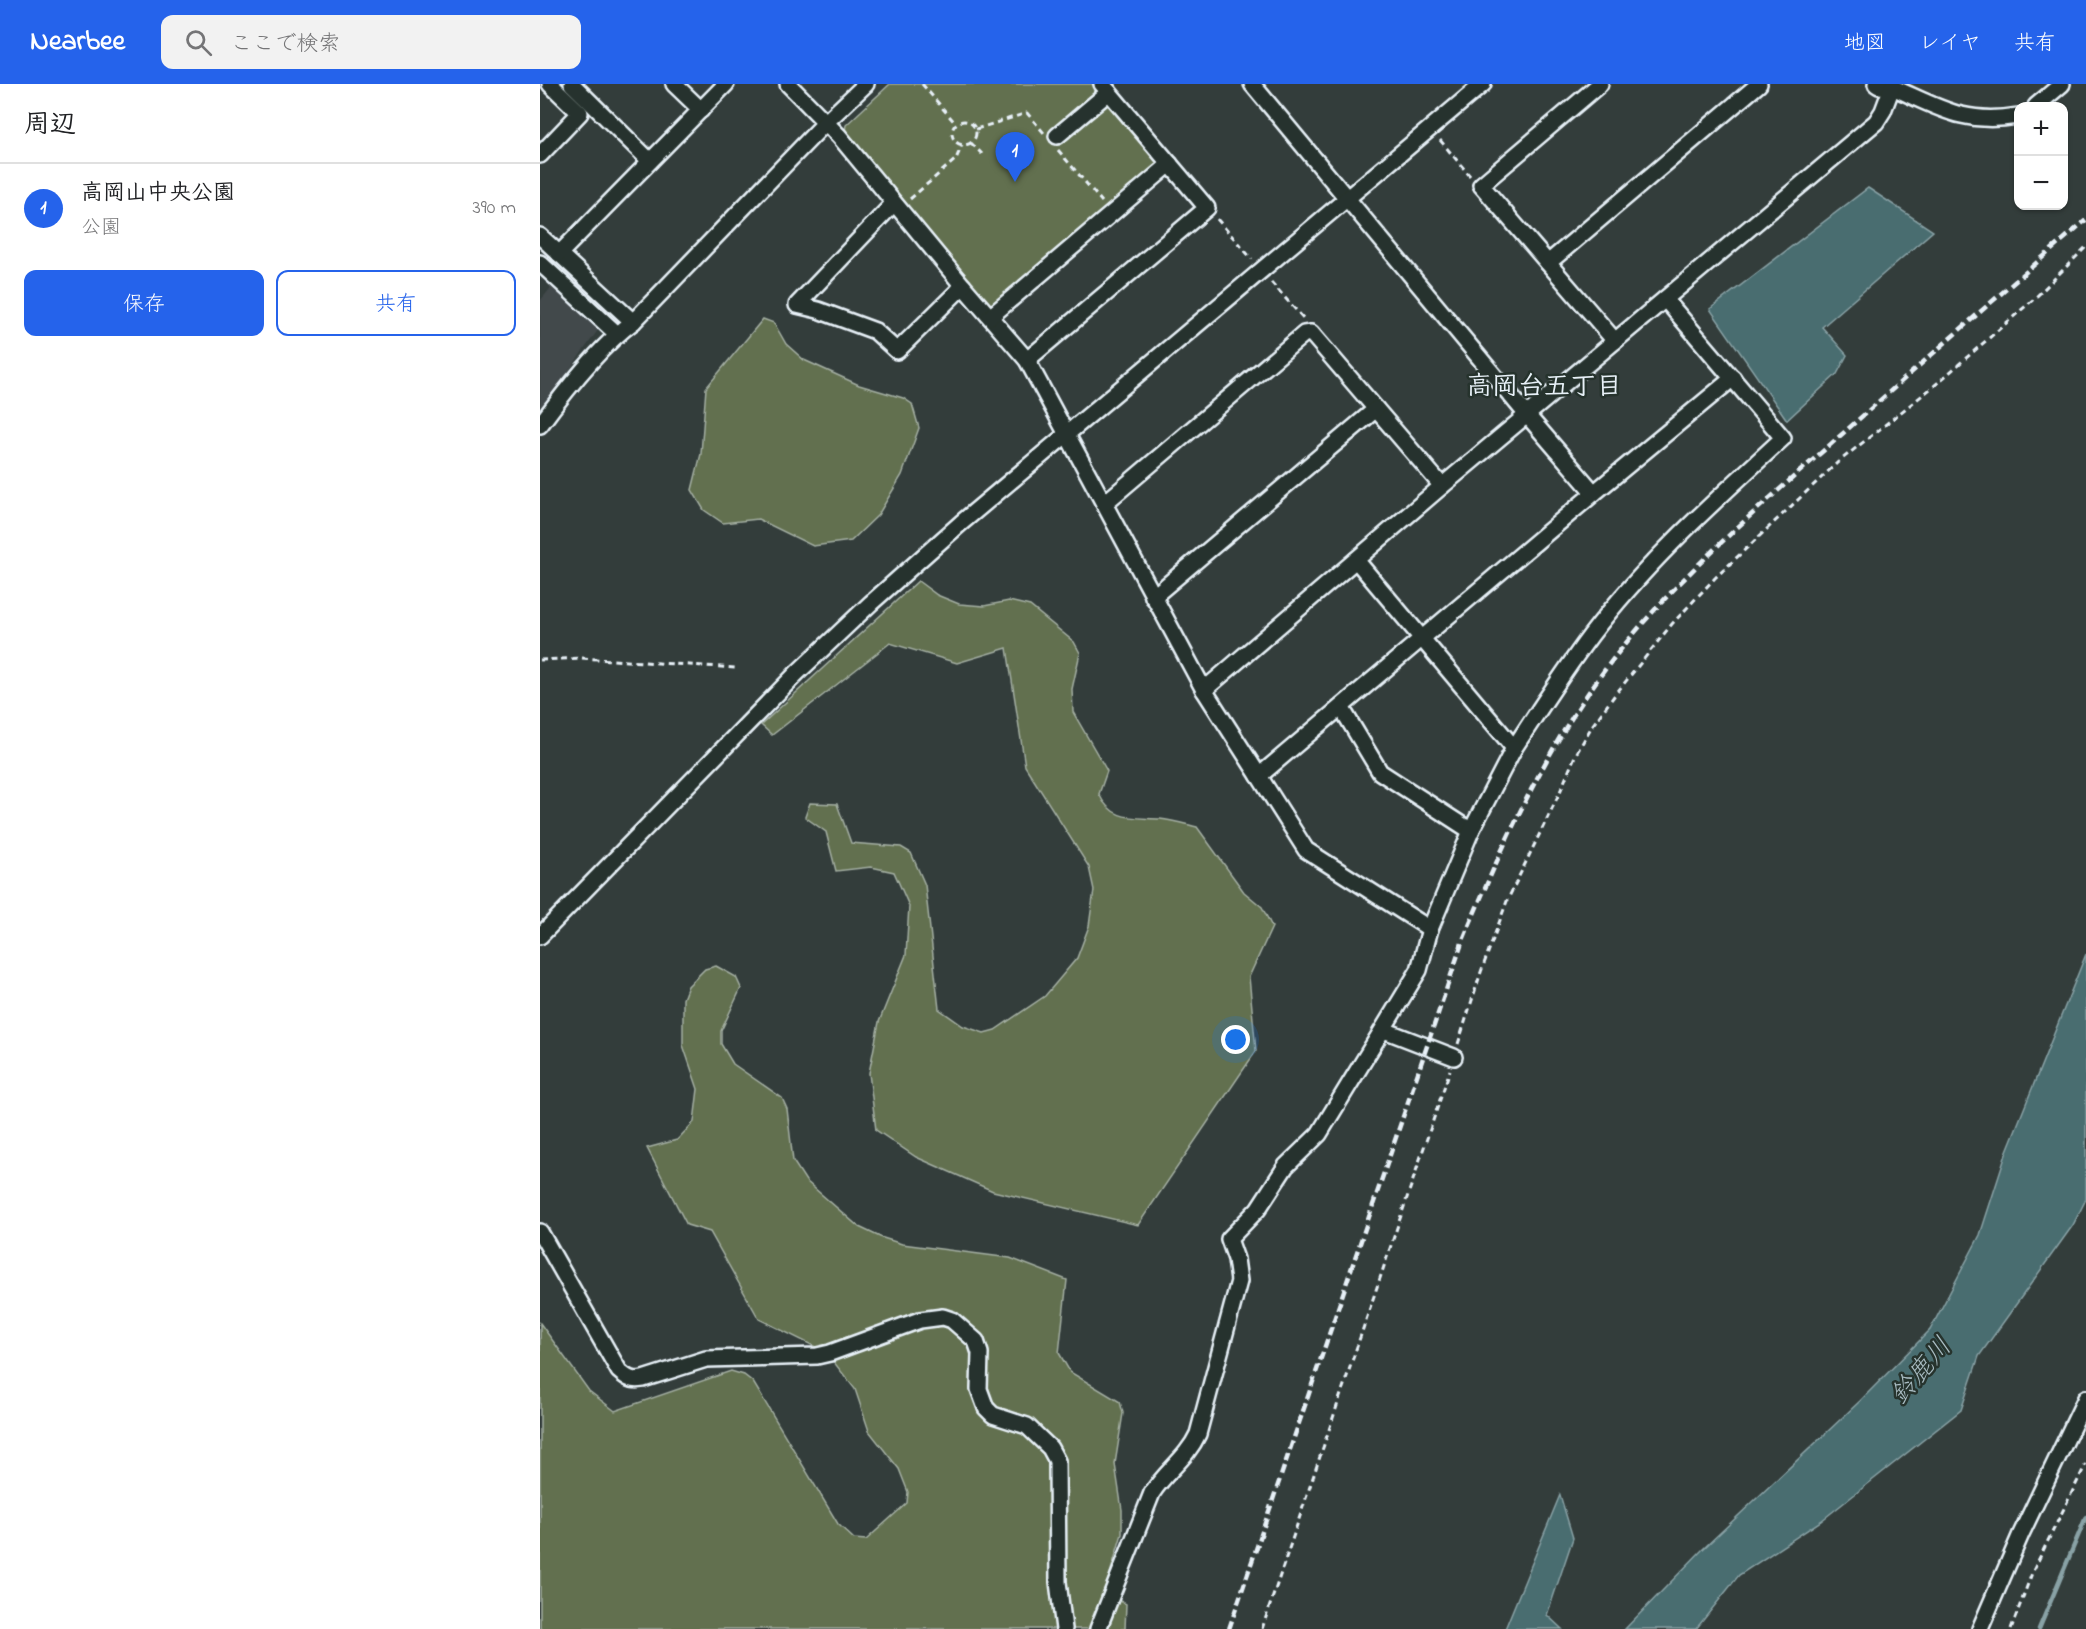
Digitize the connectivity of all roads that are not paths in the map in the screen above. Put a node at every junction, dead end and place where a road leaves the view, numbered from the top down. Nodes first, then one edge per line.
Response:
1 (550, 84) edge
2 (572, 84) edge
3 (674, 84) edge
4 (726, 84) edge
5 (788, 84) edge
6 (866, 84) edge
7 (1252, 84) edge
8 (1483, 84) edge
9 (1600, 84) edge
10 (1759, 84) edge
11 (1876, 84) edge
12 (2062, 84) edge
13 (1892, 87) junction
14 (1106, 88) edge
15 (2041, 102) edge
16 (701, 110) junction
17 (2014, 116) edge
18 (826, 122) junction
19 (1053, 140) road end
20 (540, 155) edge
21 (650, 161) junction
22 (1170, 164) junction
23 (1348, 198) junction
24 (901, 202) junction
25 (540, 236) edge
26 (559, 254) junction
27 (540, 263) edge
28 (1548, 263) junction
29 (963, 286) junction
30 (1665, 299) junction
31 (990, 317) junction
32 (633, 322) junction
33 (617, 334) junction
34 (1615, 341) junction
35 (1027, 360) junction
36 (1733, 378) junction
37 (1376, 409) junction
38 (1527, 415) junction
39 (540, 425) edge
40 (1067, 434) junction
41 (1442, 486) junction
42 (1594, 493) junction
43 (1105, 503) junction
44 (1356, 560) junction
45 (1154, 597) junction
46 (1422, 638) junction
47 (1204, 690) junction
48 (1341, 707) junction
49 (1515, 748) junction
50 (1259, 776) junction
51 (1471, 831) junction
52 (1430, 930) junction
53 (540, 936) edge
54 (1384, 1030) junction
55 (1455, 1057) road end
56 (540, 1232) edge
57 (2086, 1398) edge
58 (1064, 1629) edge
59 (1098, 1629) edge
60 (1980, 1629) edge

1 - 20 street
2 - 21 street
3 - 16 street
4 - 16 street
5 - 18 street
6 - 18 street
7 - 23 street
8 - 23 street
9 - 28 street
10 - 28 street
11 - 13 street
12 - 15 street
13 - 17 street
13 - 30 street
14 - 19 street
14 - 22 street
16 - 21 street
18 - 24 street
18 - 32 street
21 - 26 street
22 - 31 street
22 - 35 street
23 - 38 street
23 - 40 street
24 - 29 street
24 - 29 street
25 - 26 street
26 - 32 street
27 - 33 street
28 - 34 street
29 - 31 street
30 - 34 street
30 - 36 street
31 - 35 street
32 - 33 street
33 - 39 street
34 - 38 street
35 - 40 street
36 - 42 street
36 - 49 street
37 - 41 street
37 - 43 street
37 - 45 street
38 - 41 street
38 - 42 street
40 - 43 street
40 - 53 street
41 - 44 street
42 - 46 street
43 - 45 street
44 - 46 street
44 - 47 street
45 - 47 street
46 - 48 street
46 - 49 street
47 - 50 street
48 - 50 street
48 - 51 street
49 - 51 street
50 - 52 street
51 - 52 street
52 - 54 street
54 - 55 street
54 - 59 street
56 - 58 street
57 - 60 street

